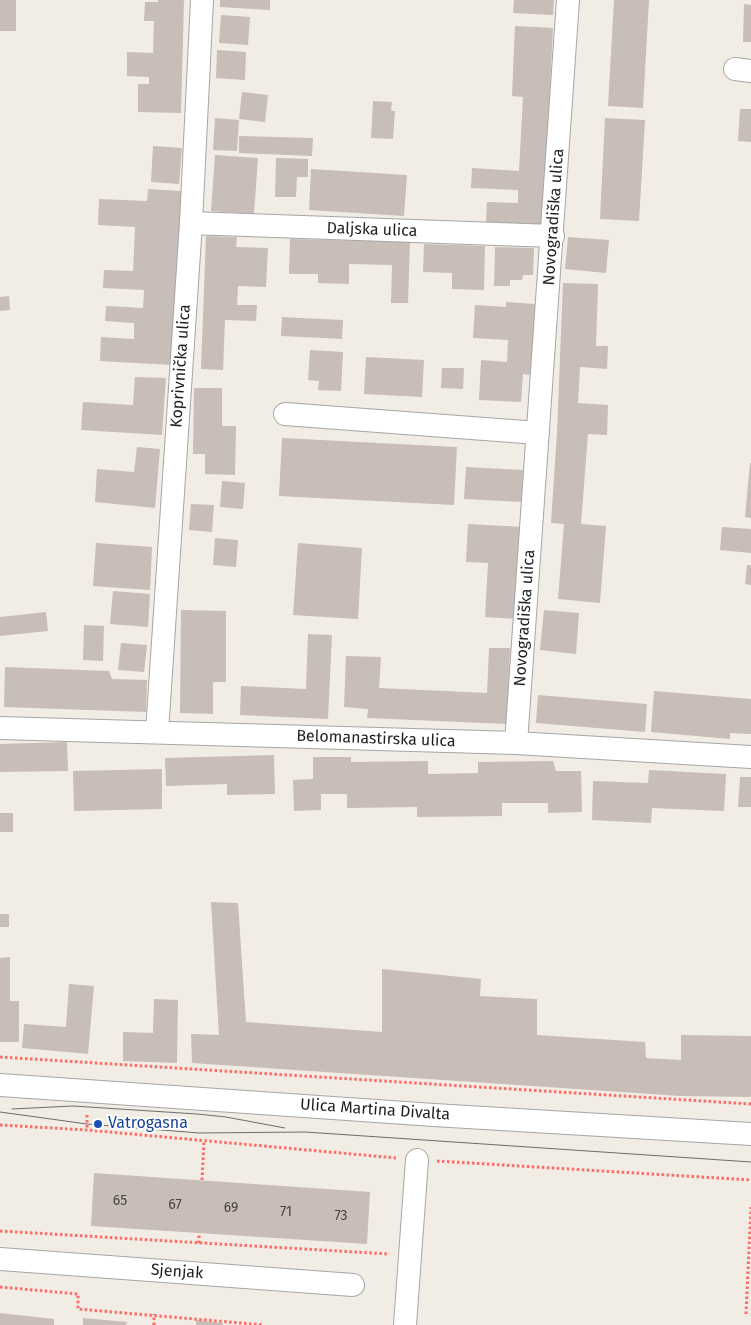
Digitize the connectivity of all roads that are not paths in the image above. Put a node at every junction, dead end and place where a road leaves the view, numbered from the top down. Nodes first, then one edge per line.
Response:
1 (202, 0) edge
2 (568, 0) edge
3 (191, 223) junction
4 (553, 236) junction
5 (285, 414) dead end
6 (538, 433) junction
7 (0, 728) edge
8 (157, 732) junction
9 (516, 743) junction
10 (751, 757) edge
11 (0, 1085) edge
12 (751, 1134) edge
13 (417, 1160) road end
14 (0, 1259) edge
15 (353, 1286) dead end
16 (405, 1325) edge

1 - 3 street, Koprivnička ulica
2 - 4 street, Novogradiška ulica
3 - 4 street, Daljska ulica
3 - 8 street, Koprivnička ulica
4 - 6 street, Novogradiška ulica
5 - 6 street
6 - 9 street, Novogradiška ulica
7 - 8 street, Belomanastirska ulica
8 - 9 street, Belomanastirska ulica
9 - 10 street, Belomanastirska ulica
11 - 12 street, Ulica Martina Divalta
13 - 16 street
14 - 15 street, Sjenjak

